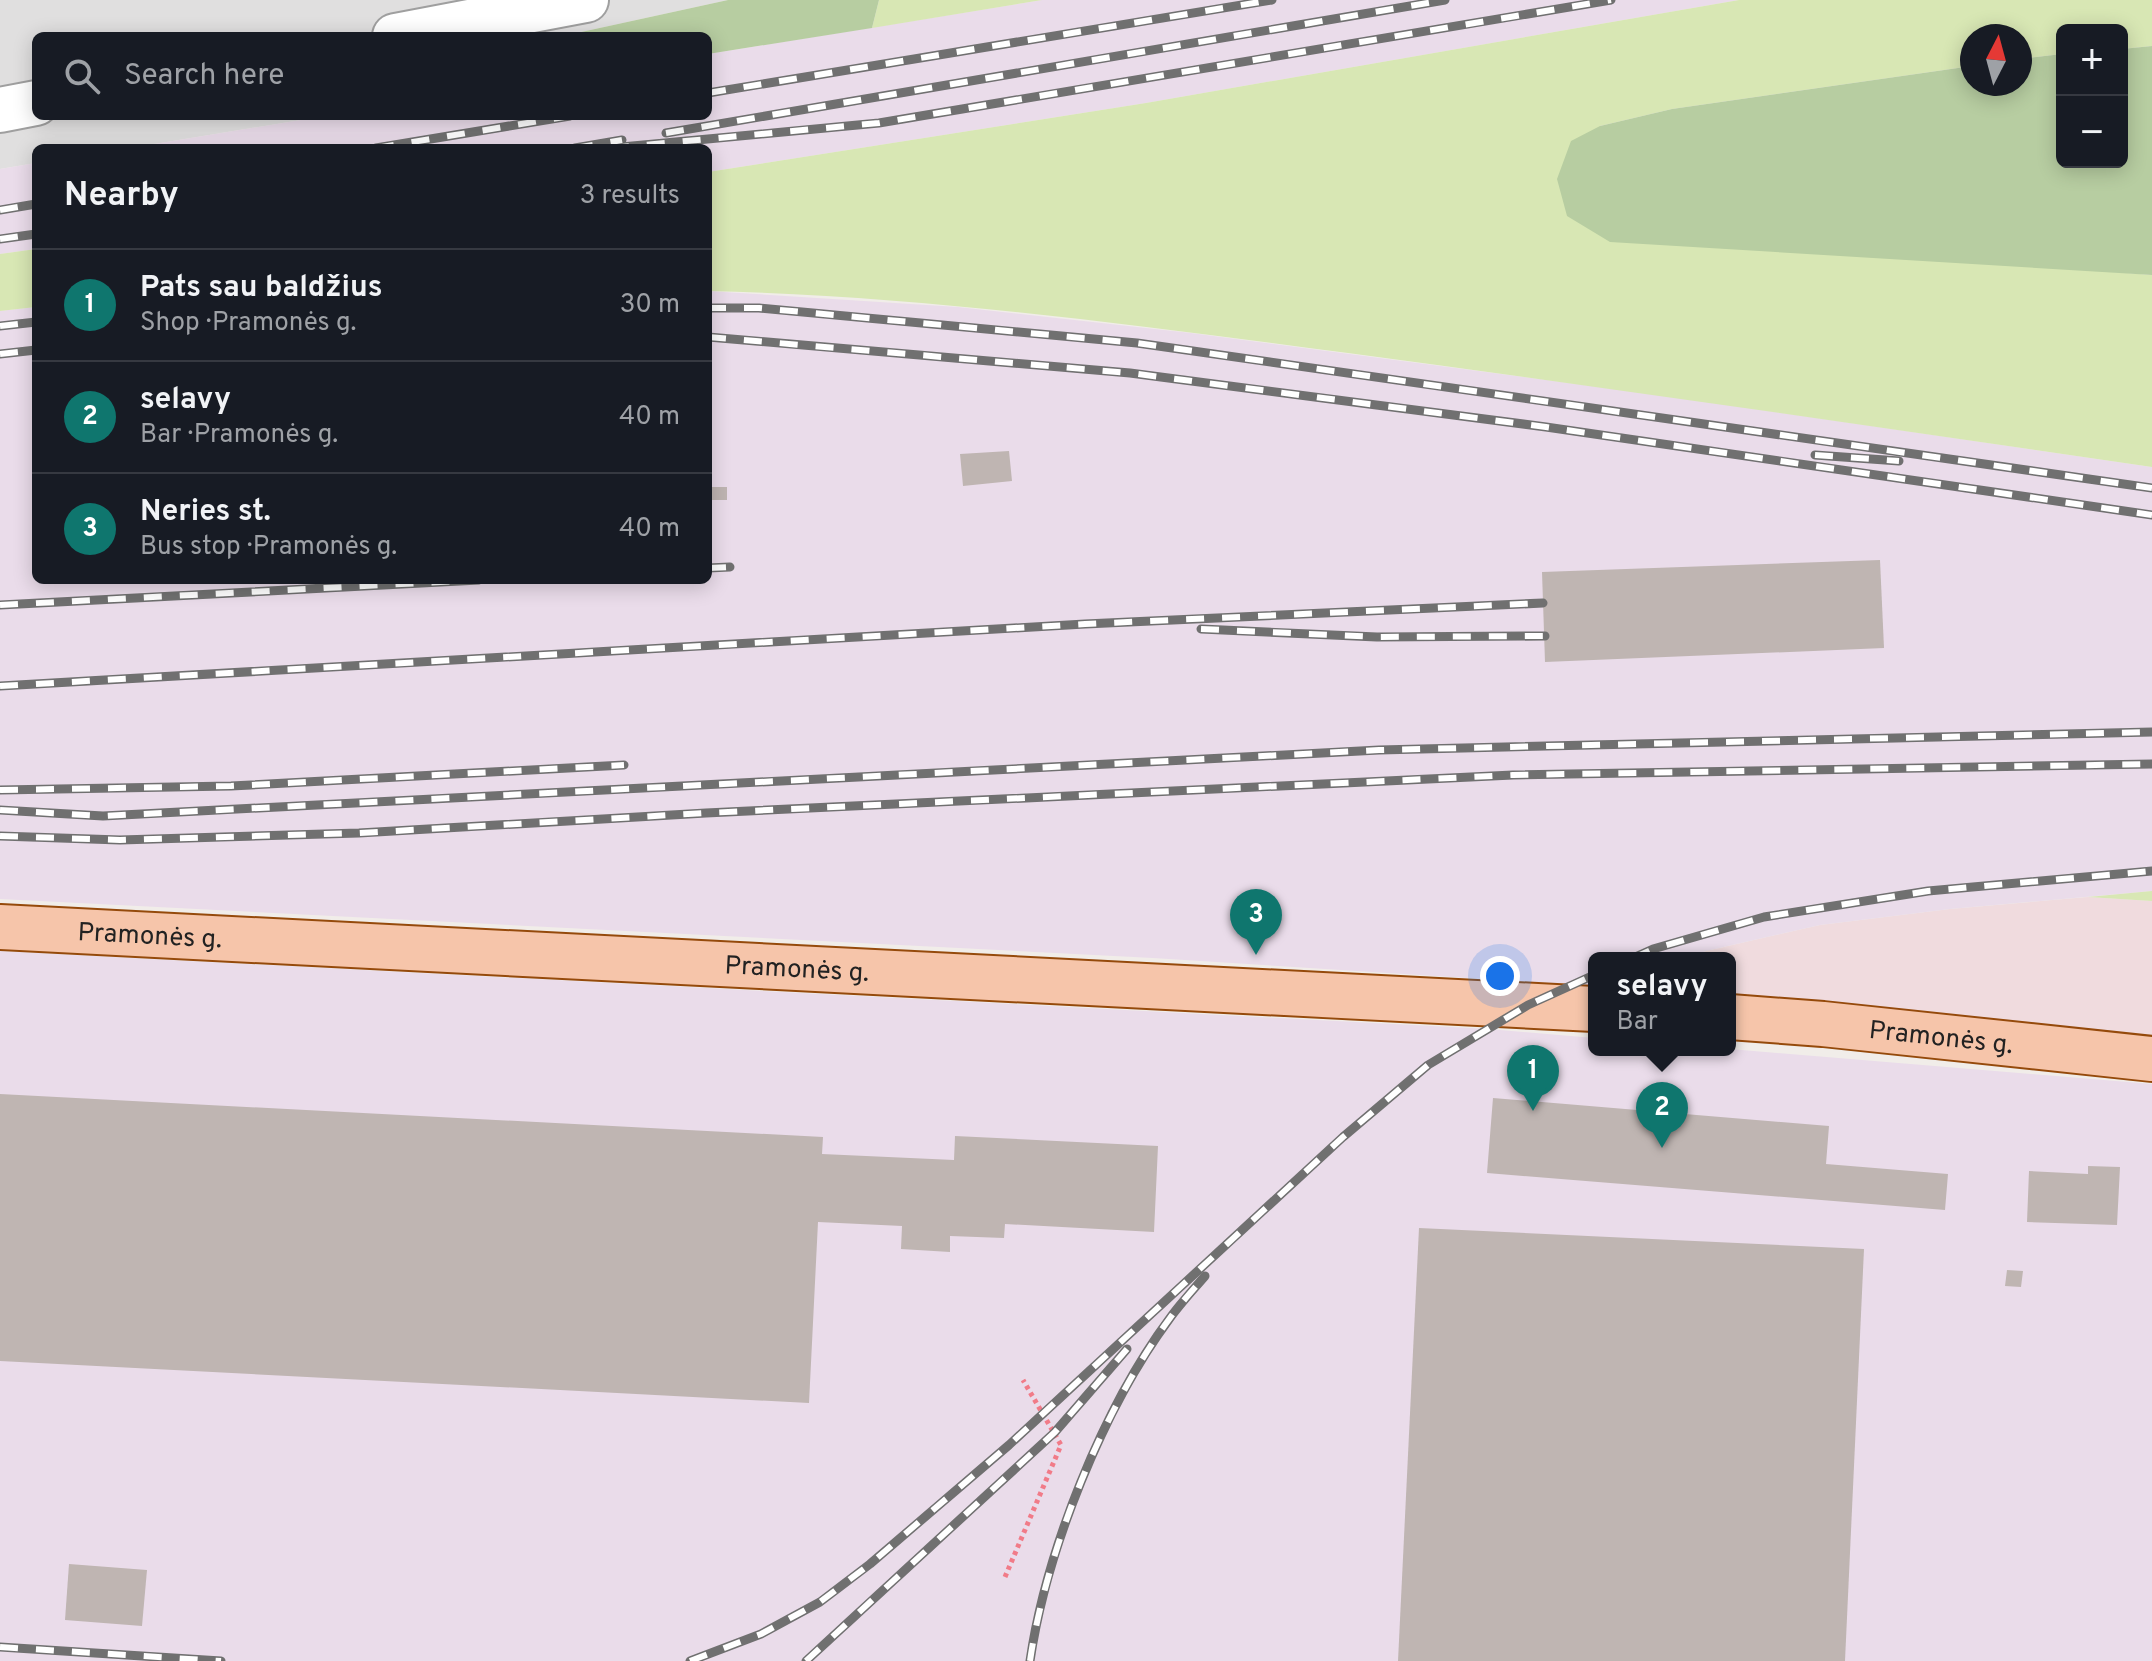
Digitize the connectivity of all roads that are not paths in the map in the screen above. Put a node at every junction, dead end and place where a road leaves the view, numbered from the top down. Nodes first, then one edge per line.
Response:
1 (586, 0) edge
2 (416, 32) edge
3 (32, 104) edge
4 (0, 110) edge
5 (0, 927) edge
6 (1588, 1009) edge
7 (1736, 1017) edge
8 (2152, 1059) edge

1 - 2 street
3 - 4 street
5 - 6 main road, Pramonės g.
7 - 8 main road, Pramonės g.

